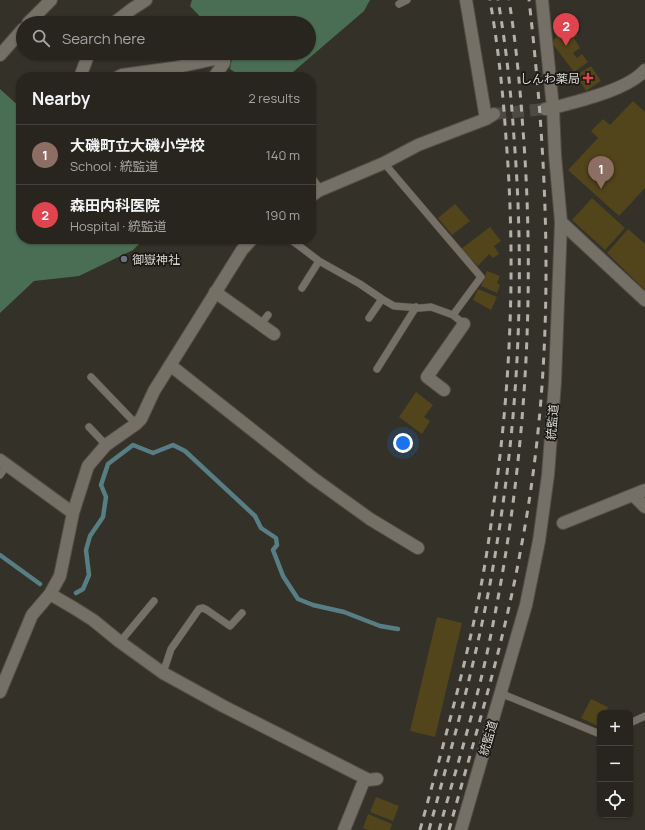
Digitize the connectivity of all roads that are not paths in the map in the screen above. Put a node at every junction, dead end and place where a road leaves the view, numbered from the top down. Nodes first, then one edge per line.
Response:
1 (51, 0) edge
2 (146, 0) edge
3 (407, 0) edge
4 (466, 0) edge
5 (542, 0) edge
6 (399, 4) dead end
7 (35, 16) edge
8 (123, 16) edge
9 (16, 37) edge
10 (0, 54) edge
11 (86, 60) edge
12 (210, 60) edge
13 (224, 60) edge
14 (645, 70) edge
15 (82, 72) edge
16 (144, 72) edge
17 (218, 72) edge
18 (549, 108) junction
19 (384, 162) junction
20 (316, 188) edge
21 (560, 222) junction
22 (247, 244) edge
23 (297, 244) edge
24 (319, 261) junction
25 (302, 288) dead end
26 (215, 292) junction
27 (382, 299) junction
28 (645, 300) edge
29 (416, 307) junction
30 (453, 314) junction
31 (369, 318) dead end
32 (464, 324) joint
33 (274, 334) dead end
34 (170, 364) junction
35 (377, 369) dead end
36 (91, 377) dead end
37 (444, 390) dead end
38 (136, 424) junction
39 (89, 427) dead end
40 (106, 445) junction
41 (2, 467) edge
42 (645, 490) edge
43 (633, 494) junction
44 (645, 507) edge
45 (73, 512) junction
46 (563, 523) dead end
47 (418, 548) dead end
48 (50, 594) junction
49 (154, 601) dead end
50 (242, 612) dead end
51 (120, 642) junction
52 (163, 673) junction
53 (0, 692) edge
54 (500, 693) junction
55 (645, 716) edge
56 (633, 722) edge
57 (597, 733) edge
58 (365, 778) junction
59 (377, 779) dead end
60 (463, 829) edge
61 (344, 830) edge

1 - 7 street
2 - 8 street
3 - 6 lane
4 - 19 street
5 - 18 street, 統監道
9 - 10 street
11 - 15 street
12 - 16 street
13 - 17 street
14 - 18 street
18 - 21 street, 統監道
19 - 20 street
19 - 30 lane
21 - 28 street
21 - 54 street, 統監道
22 - 26 street
23 - 24 lane
24 - 25 lane
24 - 27 lane
26 - 33 street
26 - 34 street
27 - 29 lane
27 - 31 lane
29 - 30 lane
29 - 35 lane
30 - 32 lane
32 - 37 street
34 - 38 street
34 - 47 street
36 - 38 lane
38 - 40 street
39 - 40 lane
40 - 45 street
41 - 45 street
42 - 43 street
43 - 44 street
43 - 46 street
45 - 48 street
48 - 51 street
48 - 53 street
49 - 51 lane
50 - 52 lane
51 - 52 street
52 - 58 street
54 - 57 lane
54 - 60 street, 統監道
55 - 56 lane
58 - 59 street
58 - 61 street

